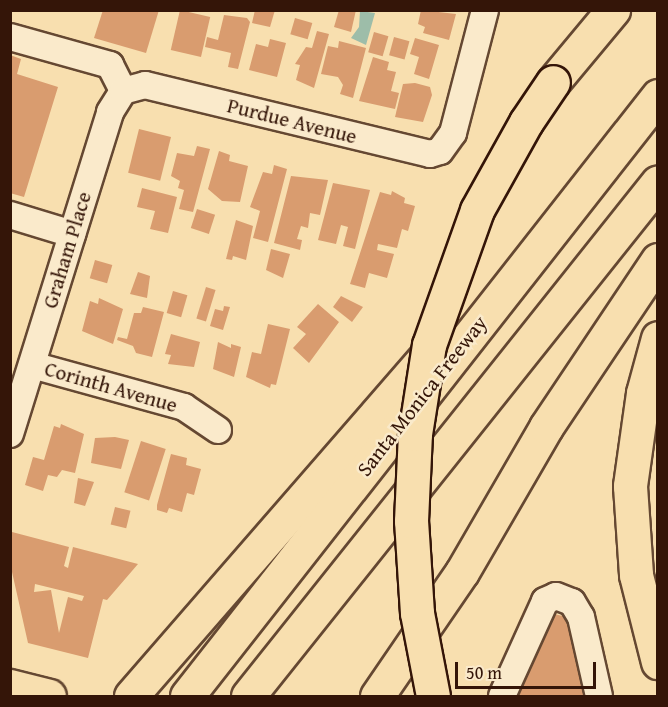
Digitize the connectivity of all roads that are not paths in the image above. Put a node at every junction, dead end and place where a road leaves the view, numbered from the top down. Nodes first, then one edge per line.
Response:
1 (485, 10) edge
2 (613, 10) edge
3 (10, 37) edge
4 (134, 88) junction
5 (657, 96) edge
6 (657, 182) edge
7 (10, 215) edge
8 (72, 234) junction
9 (657, 260) edge
10 (508, 286) junction
11 (657, 338) edge
12 (32, 365) junction
13 (219, 430) dead end
14 (10, 434) edge
15 (657, 662) edge
16 (10, 686) edge
17 (255, 688) edge
18 (381, 692) edge
19 (50, 696) edge
20 (131, 696) edge
21 (187, 696) edge
22 (433, 696) edge
23 (502, 696) edge
24 (599, 696) edge

1 - 4 street, Purdue Avenue
2 - 22 highway, bridge
3 - 4 street
4 - 8 street, Graham Place
5 - 10 highway, Santa Monica Freeway
6 - 17 highway
7 - 8 street
8 - 12 street, Graham Place
9 - 18 highway
10 - 20 highway
10 - 21 highway, Santa Monica Freeway
11 - 15 highway
12 - 13 street, Corinth Avenue
12 - 14 street, Graham Place
16 - 19 main road
23 - 24 street

